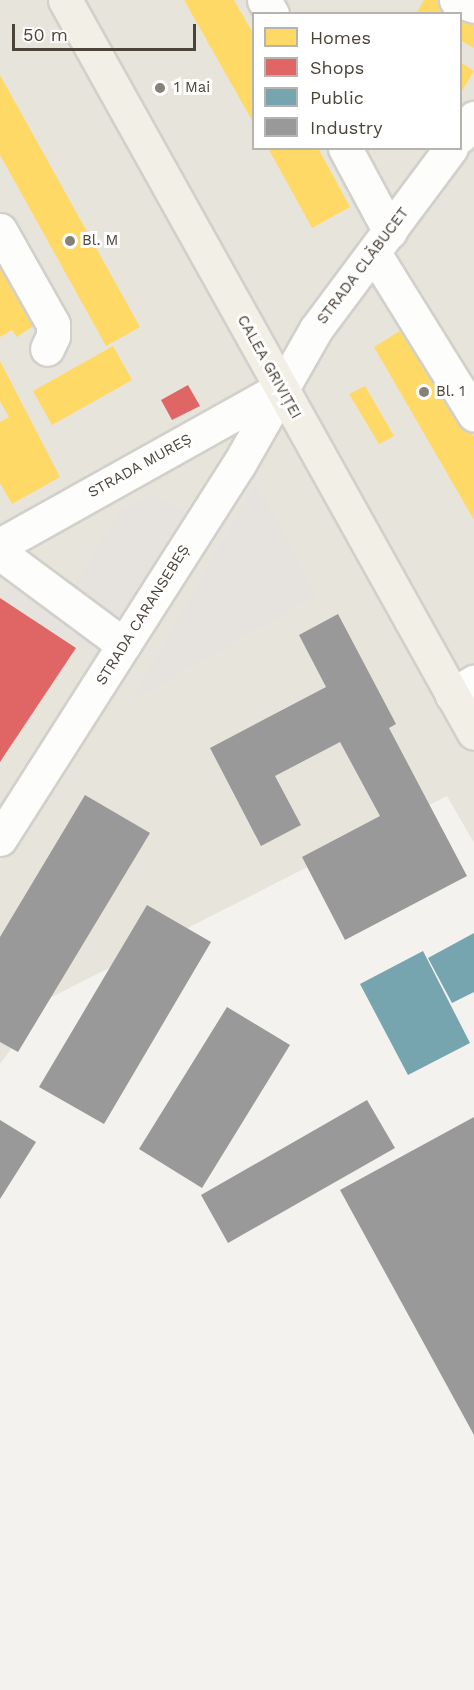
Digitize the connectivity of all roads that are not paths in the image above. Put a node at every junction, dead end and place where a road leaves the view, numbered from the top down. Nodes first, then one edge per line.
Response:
1 (65, 0) edge
2 (456, 0) edge
3 (474, 6) edge
4 (474, 118) edge
5 (462, 133) edge
6 (346, 150) edge
7 (450, 150) edge
8 (0, 230) edge
9 (382, 242) junction
10 (47, 349) dead end
11 (281, 388) junction
12 (474, 414) edge
13 (0, 545) edge
14 (0, 553) edge
15 (124, 645) junction
16 (463, 689) edge
17 (474, 734) edge
18 (0, 839) edge

1 - 11 main road, CALEA GRIVIȚEI
2 - 3 street
4 - 5 street
6 - 9 street
7 - 9 street, STRADA CLĂBUCET
8 - 10 street
9 - 11 street, STRADA CLĂBUCET
9 - 12 street
11 - 13 street, STRADA MUREȘ
11 - 15 street, STRADA CARANSEBEȘ
11 - 16 main road, CALEA GRIVIȚEI
14 - 15 street
15 - 18 street, STRADA CARANSEBEȘ
16 - 17 main road, CALEA GRIVIȚEI

